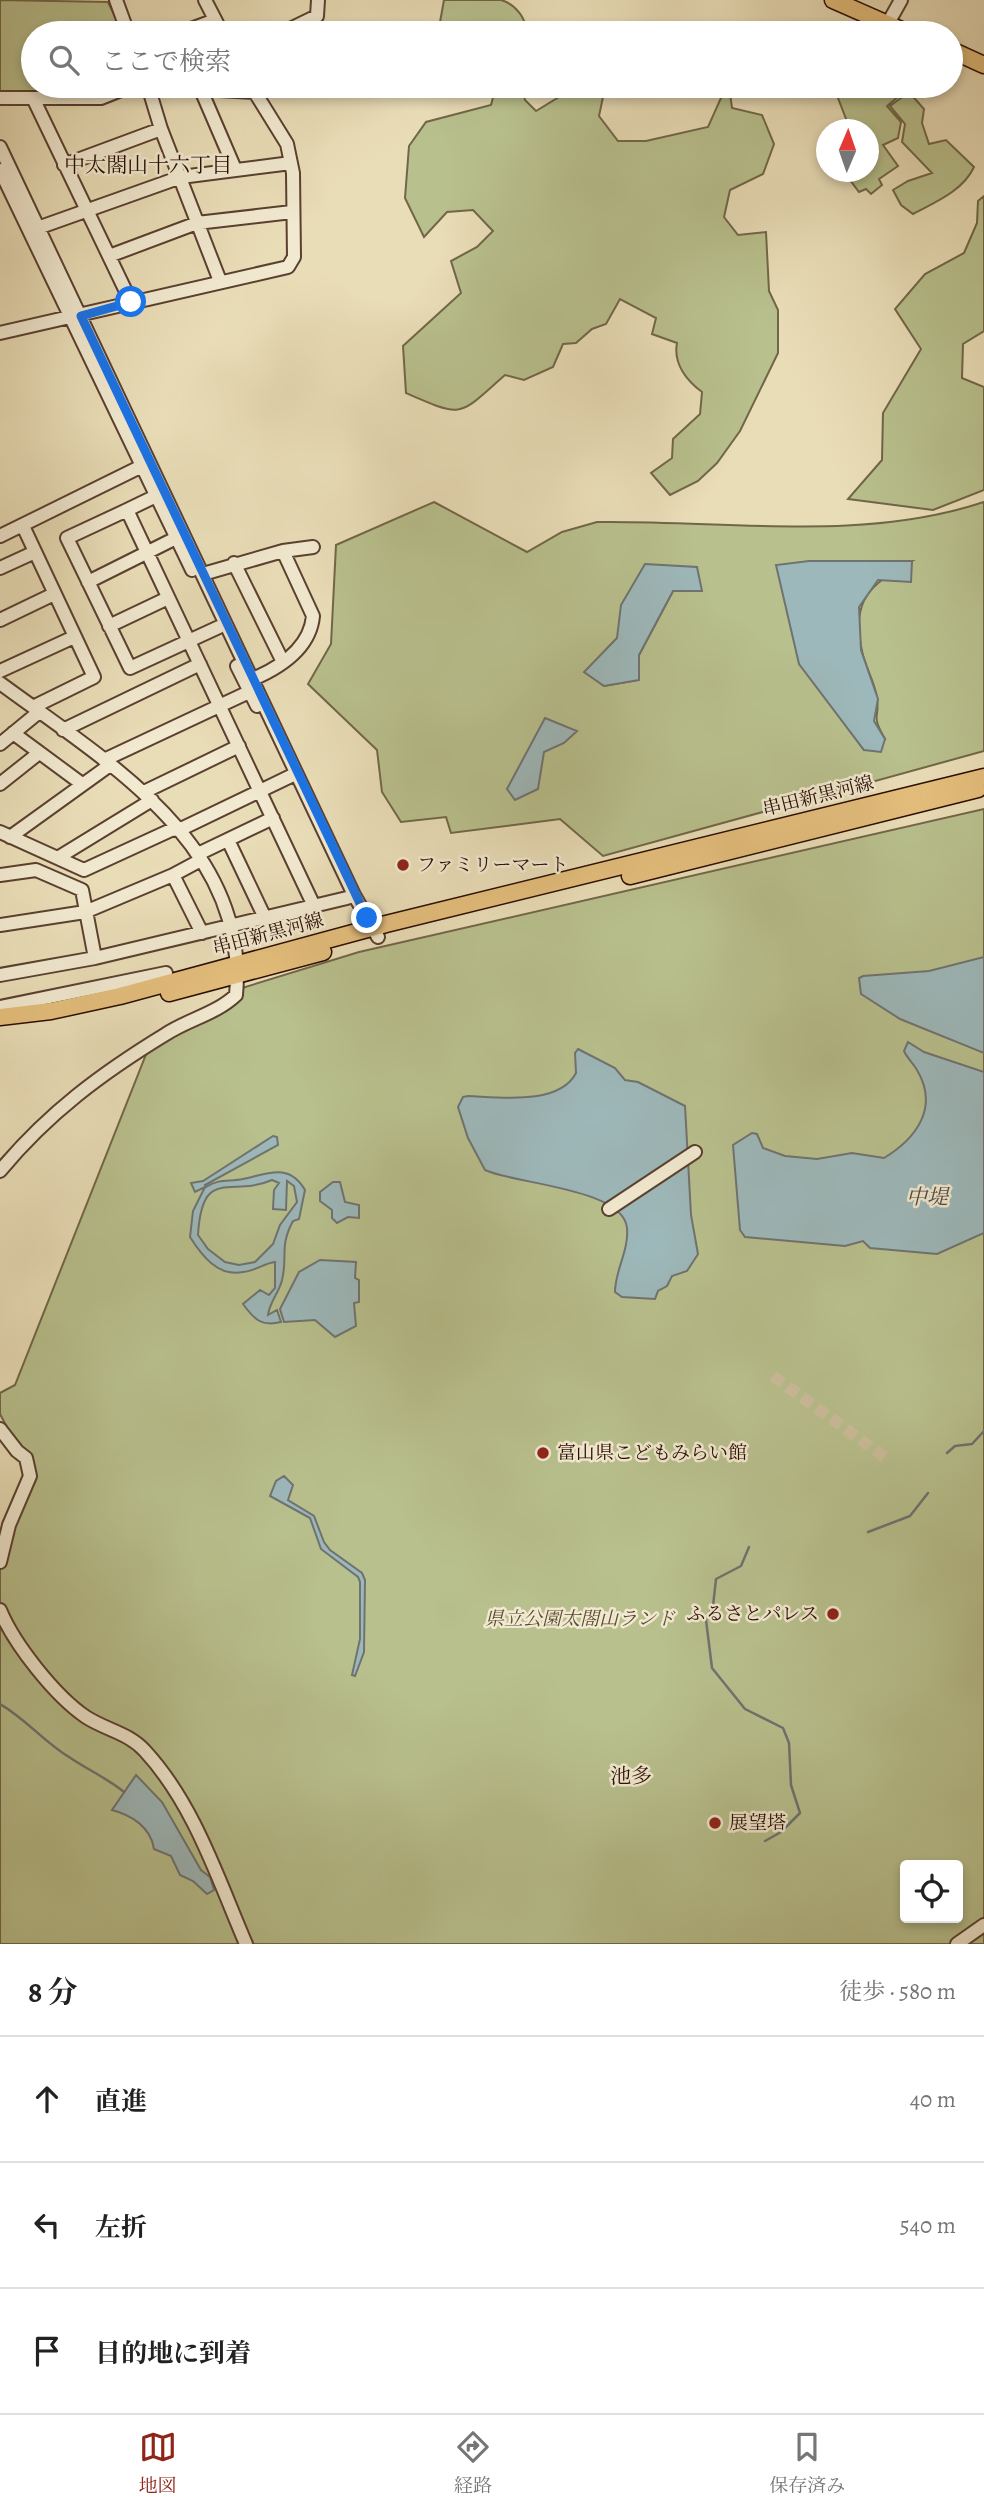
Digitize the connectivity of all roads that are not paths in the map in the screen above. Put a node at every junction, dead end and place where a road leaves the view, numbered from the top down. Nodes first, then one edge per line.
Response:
1 (116, 0) edge
2 (205, 0) edge
3 (318, 0) edge
4 (833, 0) edge
5 (901, 0) edge
6 (215, 20) edge
7 (124, 21) edge
8 (307, 21) edge
9 (878, 21) edge
10 (889, 21) edge
11 (963, 55) edge
12 (984, 65) edge
13 (0, 97) edge
14 (21, 98) edge
15 (33, 98) joint
16 (101, 98) edge
17 (152, 98) edge
18 (204, 98) edge
19 (259, 98) edge
20 (162, 129) junction
21 (0, 147) edge
22 (291, 163) junction
23 (64, 165) junction
24 (235, 169) junction
25 (0, 170) edge
26 (181, 177) junction
27 (86, 210) junction
28 (292, 212) junction
29 (197, 223) junction
30 (34, 229) junction
31 (109, 256) junction
32 (220, 281) junction
33 (131, 302) junction
34 (76, 316) junction
35 (0, 333) edge
36 (142, 466) junction
37 (156, 496) junction
38 (127, 510) junction
39 (23, 526) junction
40 (0, 536) edge
41 (176, 538) junction
42 (313, 547) dead end
43 (283, 551) junction
44 (35, 552) junction
45 (148, 553) junction
46 (234, 563) junction
47 (0, 568) edge
48 (203, 574) junction
49 (88, 582) junction
50 (54, 594) junction
51 (168, 598) junction
52 (0, 620) edge
53 (110, 626) junction
54 (219, 626) junction
55 (74, 637) junction
56 (190, 642) junction
57 (283, 662) junction
58 (200, 664) junction
59 (0, 671) edge
60 (0, 683) edge
61 (251, 685) junction
62 (220, 705) junction
63 (36, 709) junction
64 (63, 730) junction
65 (13, 733) junction
66 (0, 744) edge
67 (239, 746) junction
68 (39, 753) junction
69 (107, 763) junction
70 (984, 774) edge
71 (290, 776) junction
72 (0, 784) edge
73 (82, 784) junction
74 (984, 788) edge
75 (261, 790) junction
76 (984, 795) edge
77 (148, 796) junction
78 (306, 801) junction
79 (273, 818) junction
80 (181, 829) junction
81 (5, 834) edge
82 (788, 838) junction
83 (228, 840) junction
84 (59, 857) junction
85 (200, 857) junction
86 (0, 875) edge
87 (173, 875) junction
88 (348, 898) junction
89 (314, 906) junction
90 (85, 912) junction
91 (265, 918) junction
92 (0, 925) edge
93 (231, 926) junction
94 (202, 933) junction
95 (371, 933) junction
96 (95, 958) junction
97 (238, 970) junction
98 (166, 973) dead end
99 (0, 975) edge
100 (0, 1007) edge
101 (0, 1017) edge
102 (0, 1028) edge
103 (695, 1152) dead end
104 (0, 1171) edge
105 (609, 1209) dead end
106 (0, 1429) edge
107 (5, 1527) edge
108 (0, 1562) edge
109 (0, 1610) edge
110 (984, 1925) edge
111 (246, 1944) edge
112 (957, 1944) edge

1 - 7 street
2 - 6 street
3 - 8 street
4 - 9 main road
5 - 10 street
11 - 12 main road
13 - 14 street
15 - 16 street
15 - 23 street
17 - 20 street
18 - 24 street
19 - 22 street
20 - 23 street
20 - 26 street
21 - 30 street
22 - 24 street
22 - 28 street
23 - 27 street
24 - 26 street
25 - 30 street
26 - 27 street
26 - 29 street
27 - 30 street
27 - 31 street
28 - 29 street
28 - 32 street
29 - 31 street
29 - 32 street
30 - 34 street
31 - 33 street
32 - 33 street
33 - 34 street
34 - 35 street
34 - 36 street
34 - 48 street
36 - 37 street
36 - 39 street
37 - 38 street
37 - 41 street
38 - 45 street
38 - 49 street
39 - 40 street
39 - 44 street
41 - 45 street
41 - 54 street
42 - 43 street
43 - 46 street
43 - 57 street
44 - 47 street
44 - 50 street
45 - 49 street
45 - 51 street
46 - 48 street
46 - 57 street
48 - 61 street
49 - 53 street
50 - 52 street
50 - 55 street
51 - 53 street
51 - 56 street
53 - 56 street
54 - 56 street
54 - 61 street
55 - 59 street
55 - 63 street
56 - 58 street
57 - 61 street
58 - 62 street
58 - 64 street
60 - 63 street
61 - 62 street
61 - 71 street
61 - 78 street
62 - 67 street
62 - 69 street
63 - 64 street
63 - 65 street
64 - 69 street
65 - 66 street
65 - 68 street
67 - 75 street
67 - 77 street
68 - 72 street
68 - 73 street
69 - 73 street
69 - 77 street
70 - 95 main road, 串田新黒河線
71 - 75 street
71 - 78 street
73 - 81 street
74 - 82 main road, 串田新黒河線
75 - 79 street
75 - 80 street
76 - 82 main road, 串田新黒河線
77 - 80 street
77 - 84 street
78 - 88 street
78 - 95 street
79 - 83 street
79 - 89 street
80 - 84 street
80 - 85 street
81 - 84 street
82 - 95 main road, 串田新黒河線
83 - 85 street
83 - 91 street
85 - 87 street
85 - 93 street
86 - 90 street
87 - 90 street
87 - 94 street
88 - 89 street
88 - 95 street
89 - 91 street
90 - 92 street
90 - 96 street
91 - 93 street
93 - 94 street
93 - 97 street
94 - 96 street
95 - 97 main road, 串田新黒河線
96 - 99 street
97 - 101 main road, 串田新黒河線
97 - 102 main road, 串田新黒河線
97 - 104 street
98 - 100 street
103 - 105 street
106 - 107 street
107 - 108 street
109 - 111 street
110 - 112 street

